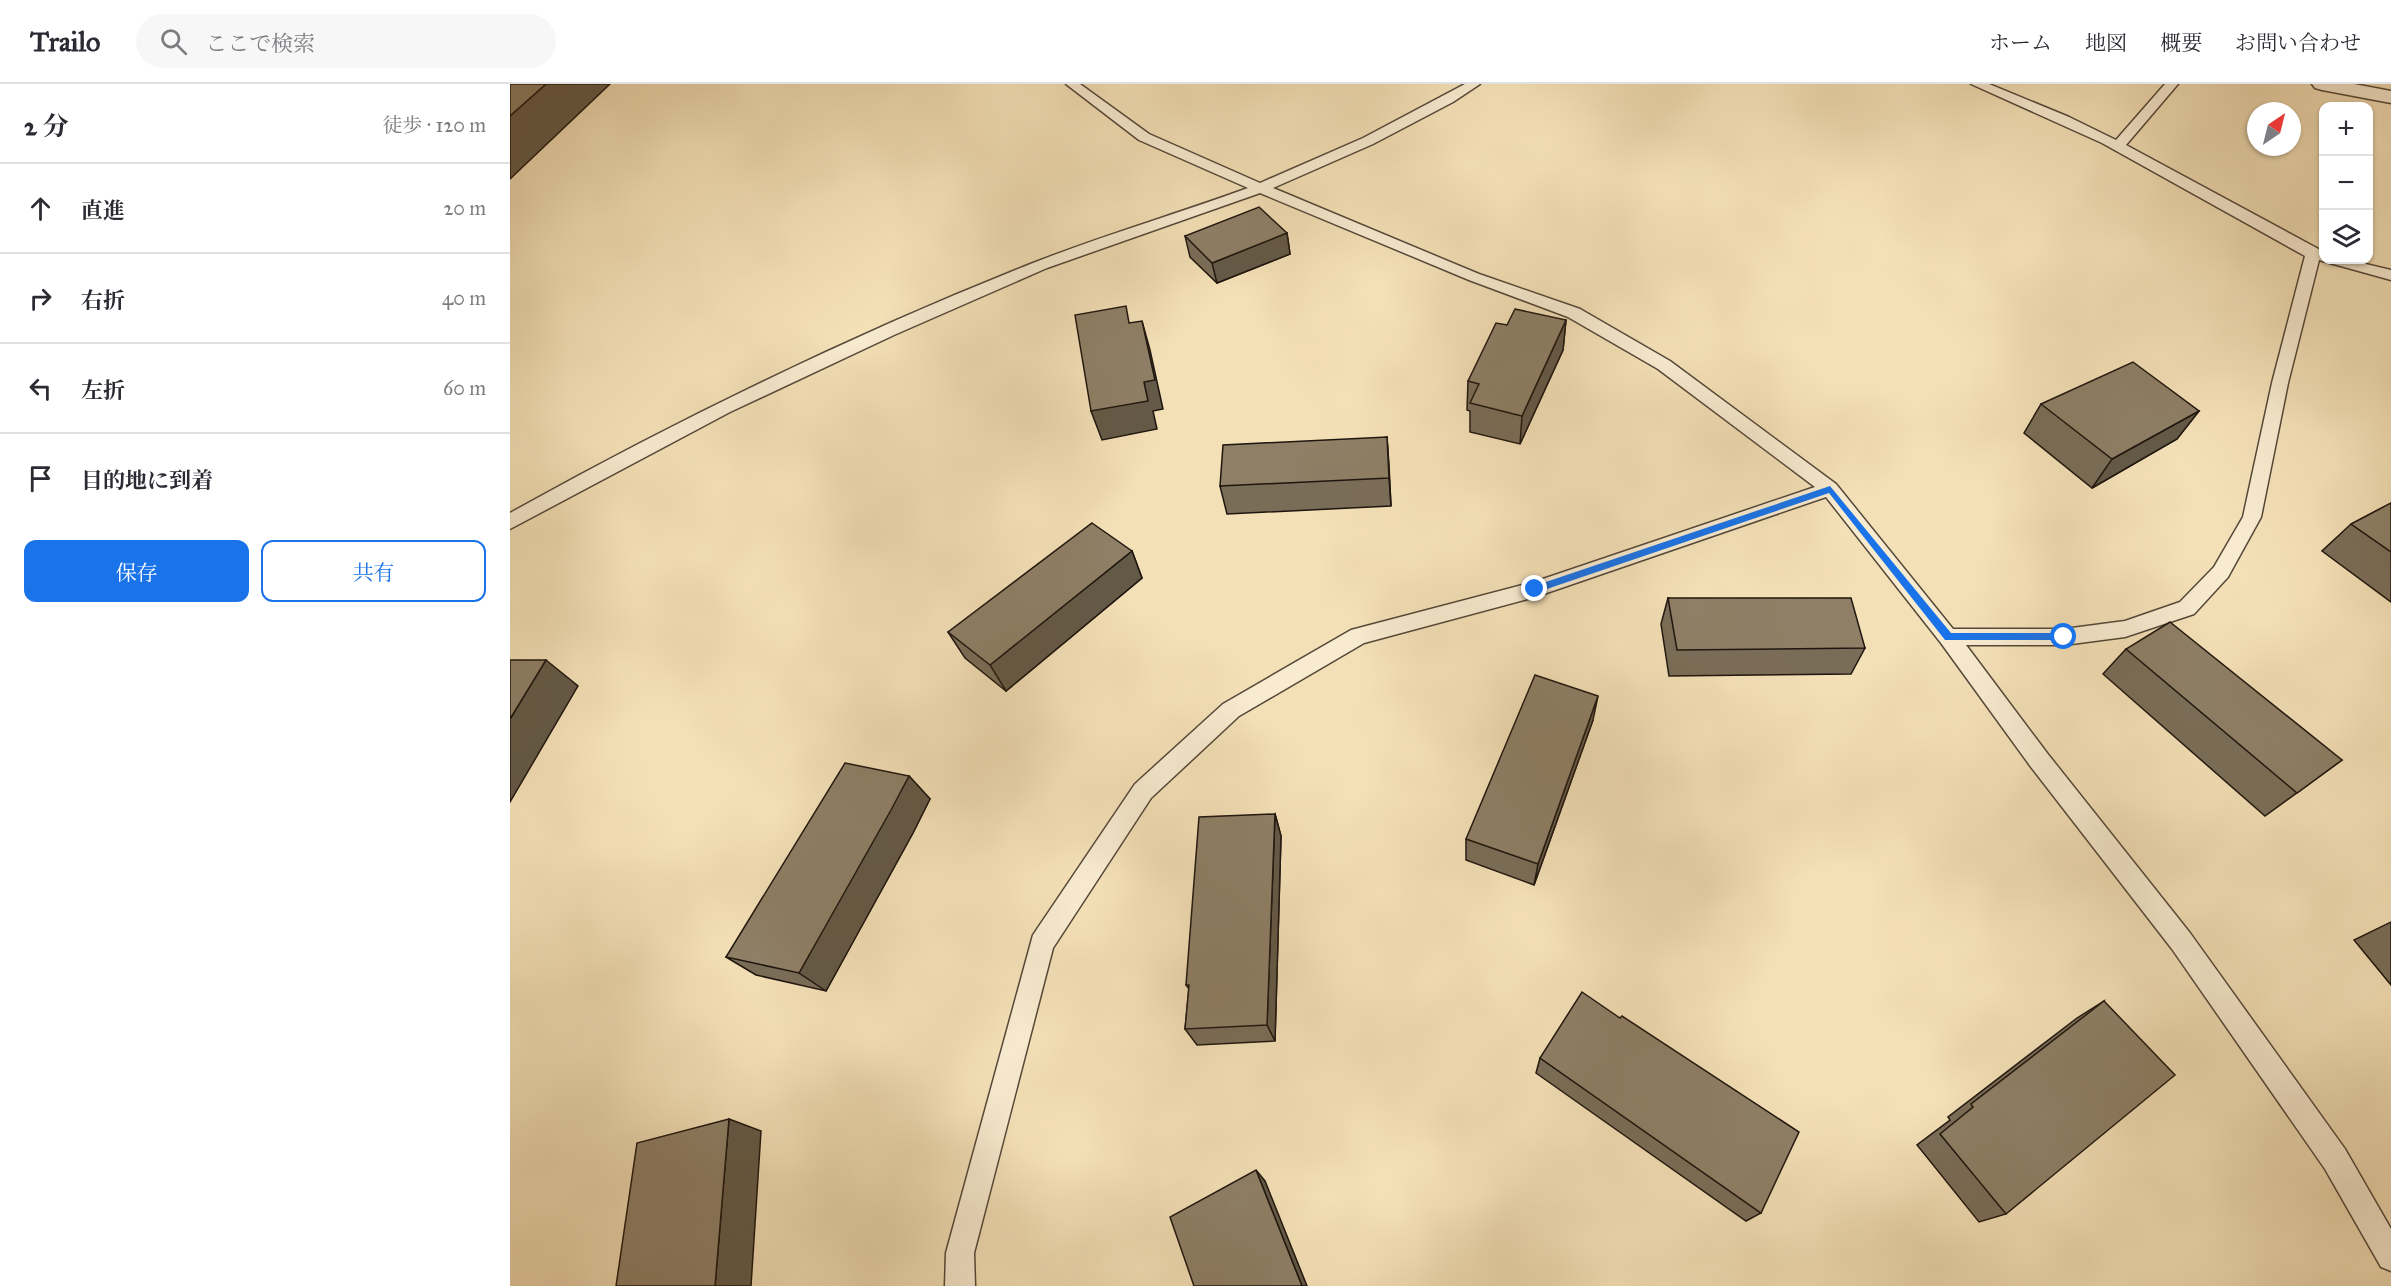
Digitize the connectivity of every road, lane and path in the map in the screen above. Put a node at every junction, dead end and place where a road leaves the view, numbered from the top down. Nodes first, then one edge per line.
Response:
1 (1072, 84) edge
2 (1474, 84) edge
3 (1977, 84) edge
4 (2172, 84) edge
5 (2322, 84) edge
6 (2391, 98) edge
7 (2117, 147) junction
8 (1262, 188) junction
9 (2318, 256) edge
10 (2348, 264) edge
11 (2391, 275) edge
12 (1830, 489) junction
13 (510, 522) edge
14 (1948, 637) junction
15 (2391, 1257) edge
16 (960, 1286) edge

1 - 8 lane
2 - 8 lane
3 - 7 lane
4 - 7 lane
5 - 6 street
7 - 9 lane
8 - 12 lane
8 - 13 lane
9 - 14 lane
10 - 11 lane
12 - 14 lane
12 - 16 lane
14 - 15 lane

